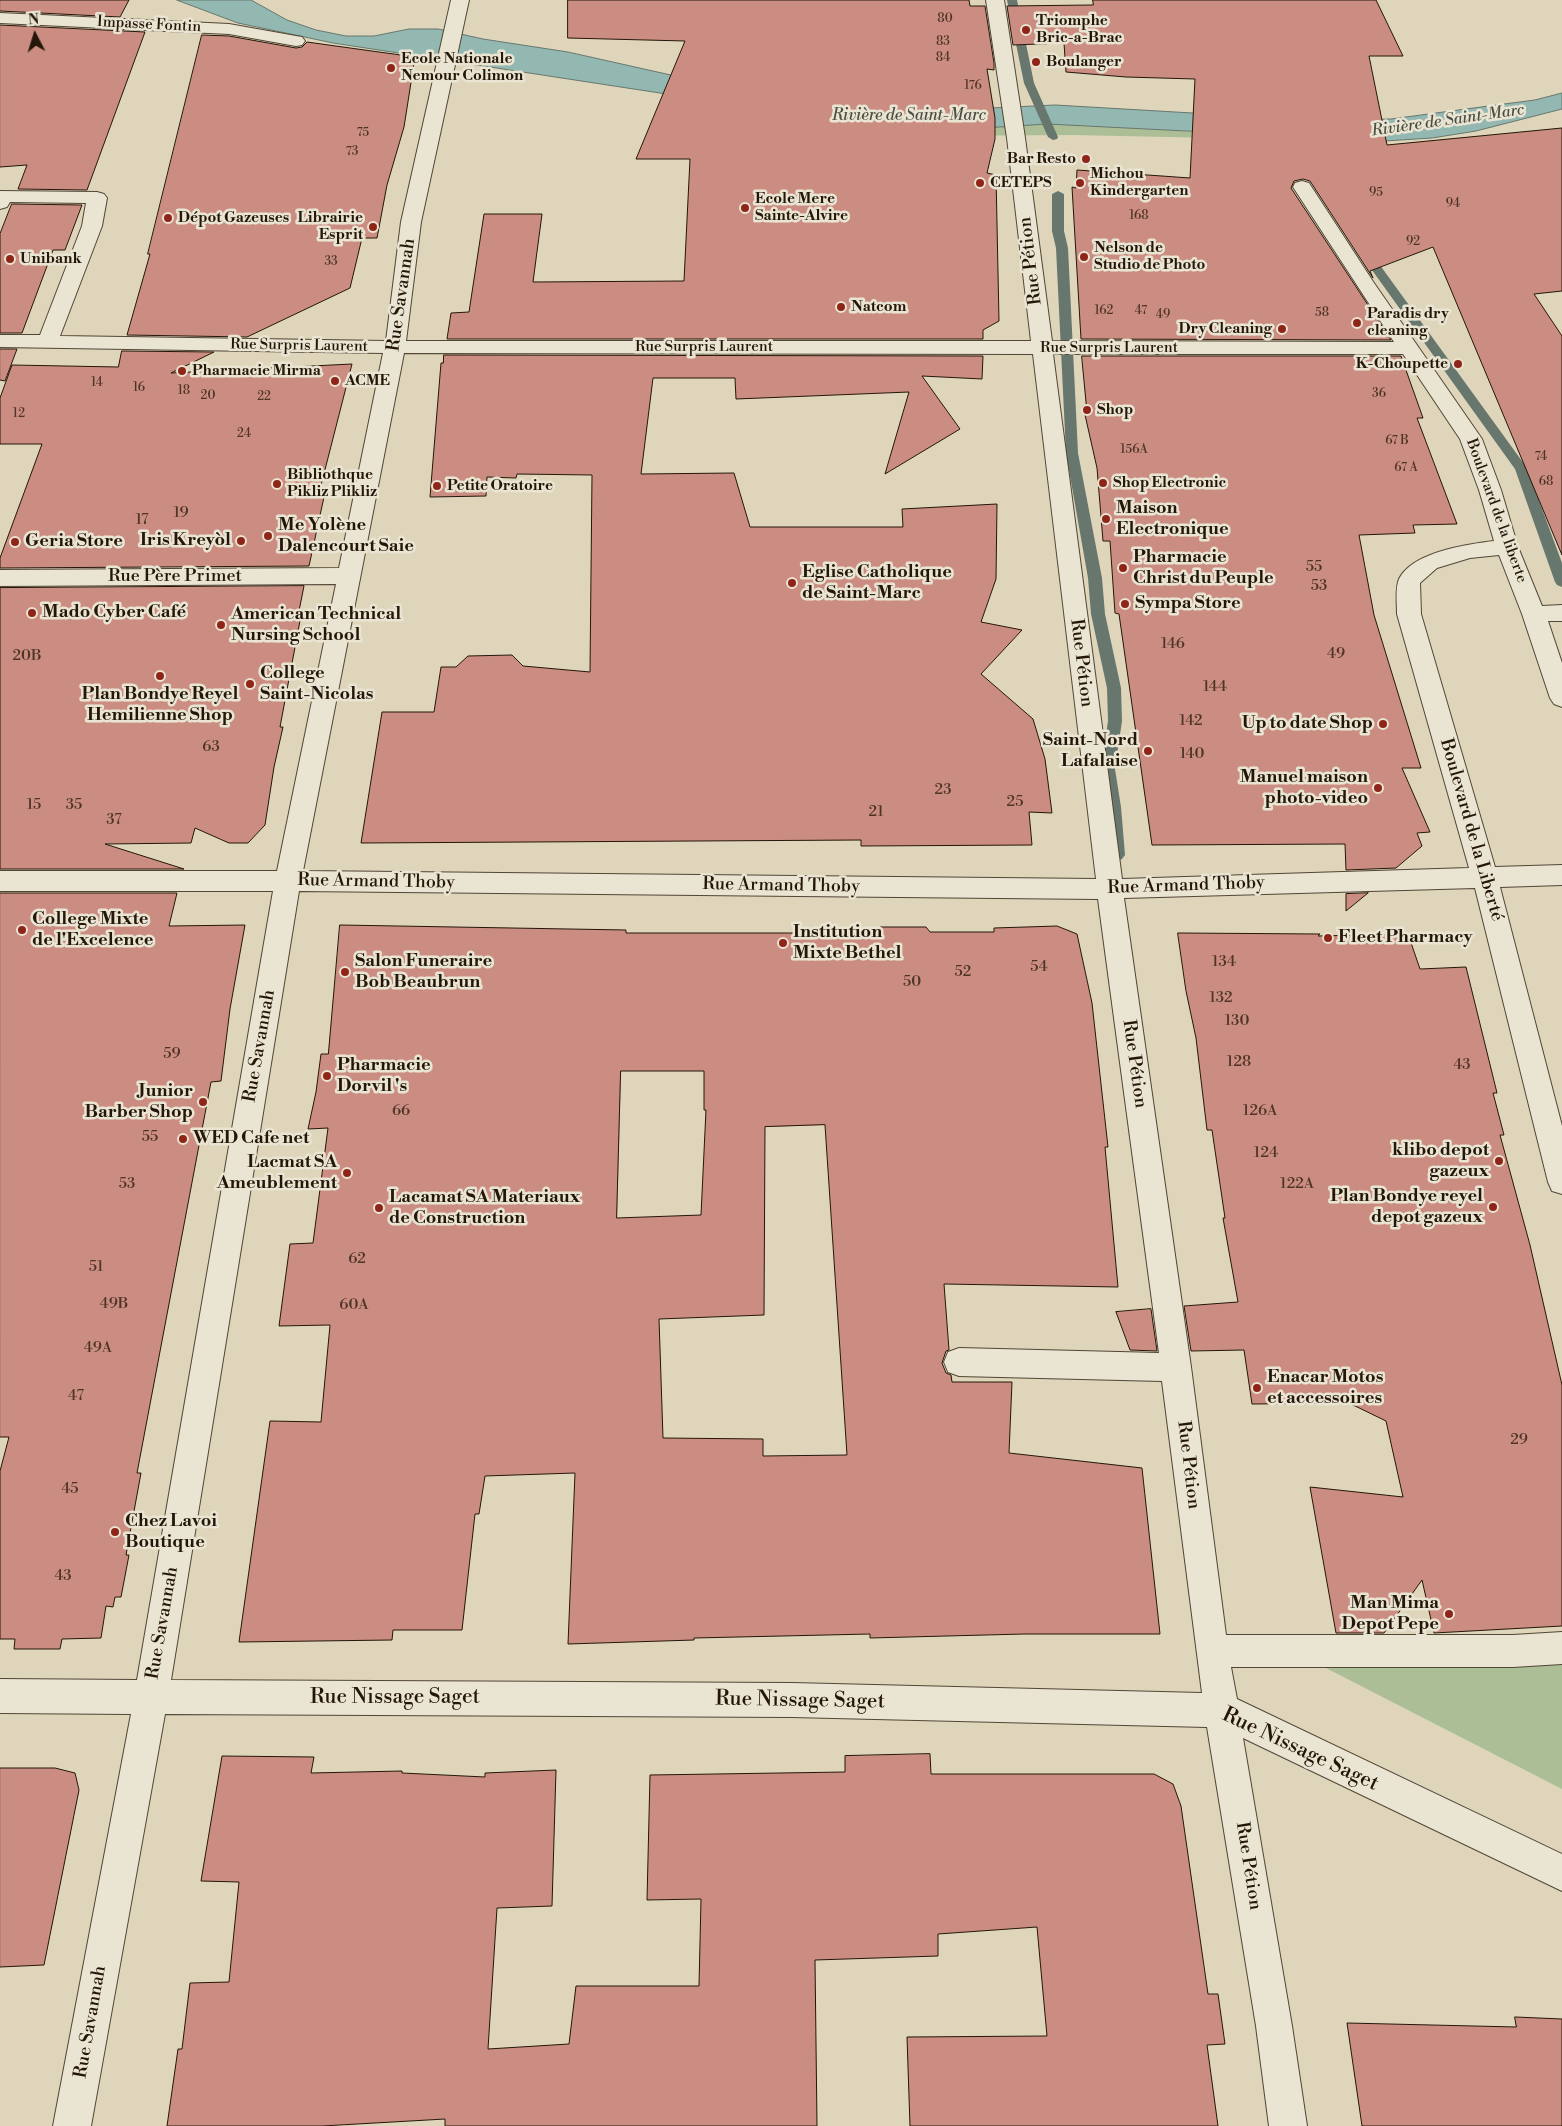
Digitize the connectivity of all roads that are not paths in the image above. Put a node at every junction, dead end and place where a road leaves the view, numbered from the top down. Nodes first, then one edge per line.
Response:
1 (460, 0) edge
2 (995, 0) edge
3 (0, 18) edge
4 (296, 41) dead end
5 (1302, 187) dead end
6 (0, 203) edge
7 (48, 341) junction
8 (0, 342) edge
9 (396, 347) junction
10 (1057, 348) junction
11 (1409, 348) junction
12 (1507, 547) junction
13 (350, 576) junction
14 (0, 578) edge
15 (1562, 613) edge
16 (1534, 614) junction
17 (1562, 698) edge
18 (1562, 875) edge
19 (1485, 878) junction
20 (0, 881) edge
21 (288, 881) junction
22 (1110, 889) junction
23 (1562, 1182) edge
24 (959, 1362) dead end
25 (1176, 1367) junction
26 (1562, 1648) edge
27 (1212, 1651) junction
28 (0, 1696) edge
29 (150, 1697) junction
30 (1223, 1710) junction
31 (1562, 1873) edge
32 (72, 2126) edge
33 (1288, 2126) edge

1 - 9 street, Rue Savannah
2 - 10 street, Rue Pétion
3 - 4 street, Impasse Fontin
5 - 11 street, Boulevard de la liberte
6 - 7 street
7 - 8 street, Rue Surpris Laurent
7 - 9 street, Rue Surpris Laurent
9 - 10 street, Rue Surpris Laurent
9 - 13 street, Rue Savannah
10 - 11 street, Rue Surpris Laurent
10 - 22 street, Rue Pétion
11 - 12 street, Boulevard de la liberte
12 - 16 street, Boulevard de la liberte
12 - 19 street, Boulevard de la Liberté
13 - 14 street, Rue Père Primet
13 - 21 street, Rue Savannah
15 - 16 street
16 - 17 street
18 - 19 street, Rue Armand Thoby
19 - 22 street, Rue Armand Thoby
19 - 23 street, Boulevard de la Liberté
20 - 21 street, Rue Armand Thoby
21 - 22 street, Rue Armand Thoby
21 - 29 street, Rue Savannah
22 - 25 street, Rue Pétion
24 - 25 street
25 - 27 street, Rue Pétion
26 - 27 street
27 - 30 street, Rue Pétion
28 - 29 street, Rue Nissage Saget
29 - 30 street, Rue Nissage Saget
29 - 32 street, Rue Savannah
30 - 31 street, Rue Nissage Saget
30 - 33 street, Rue Pétion

